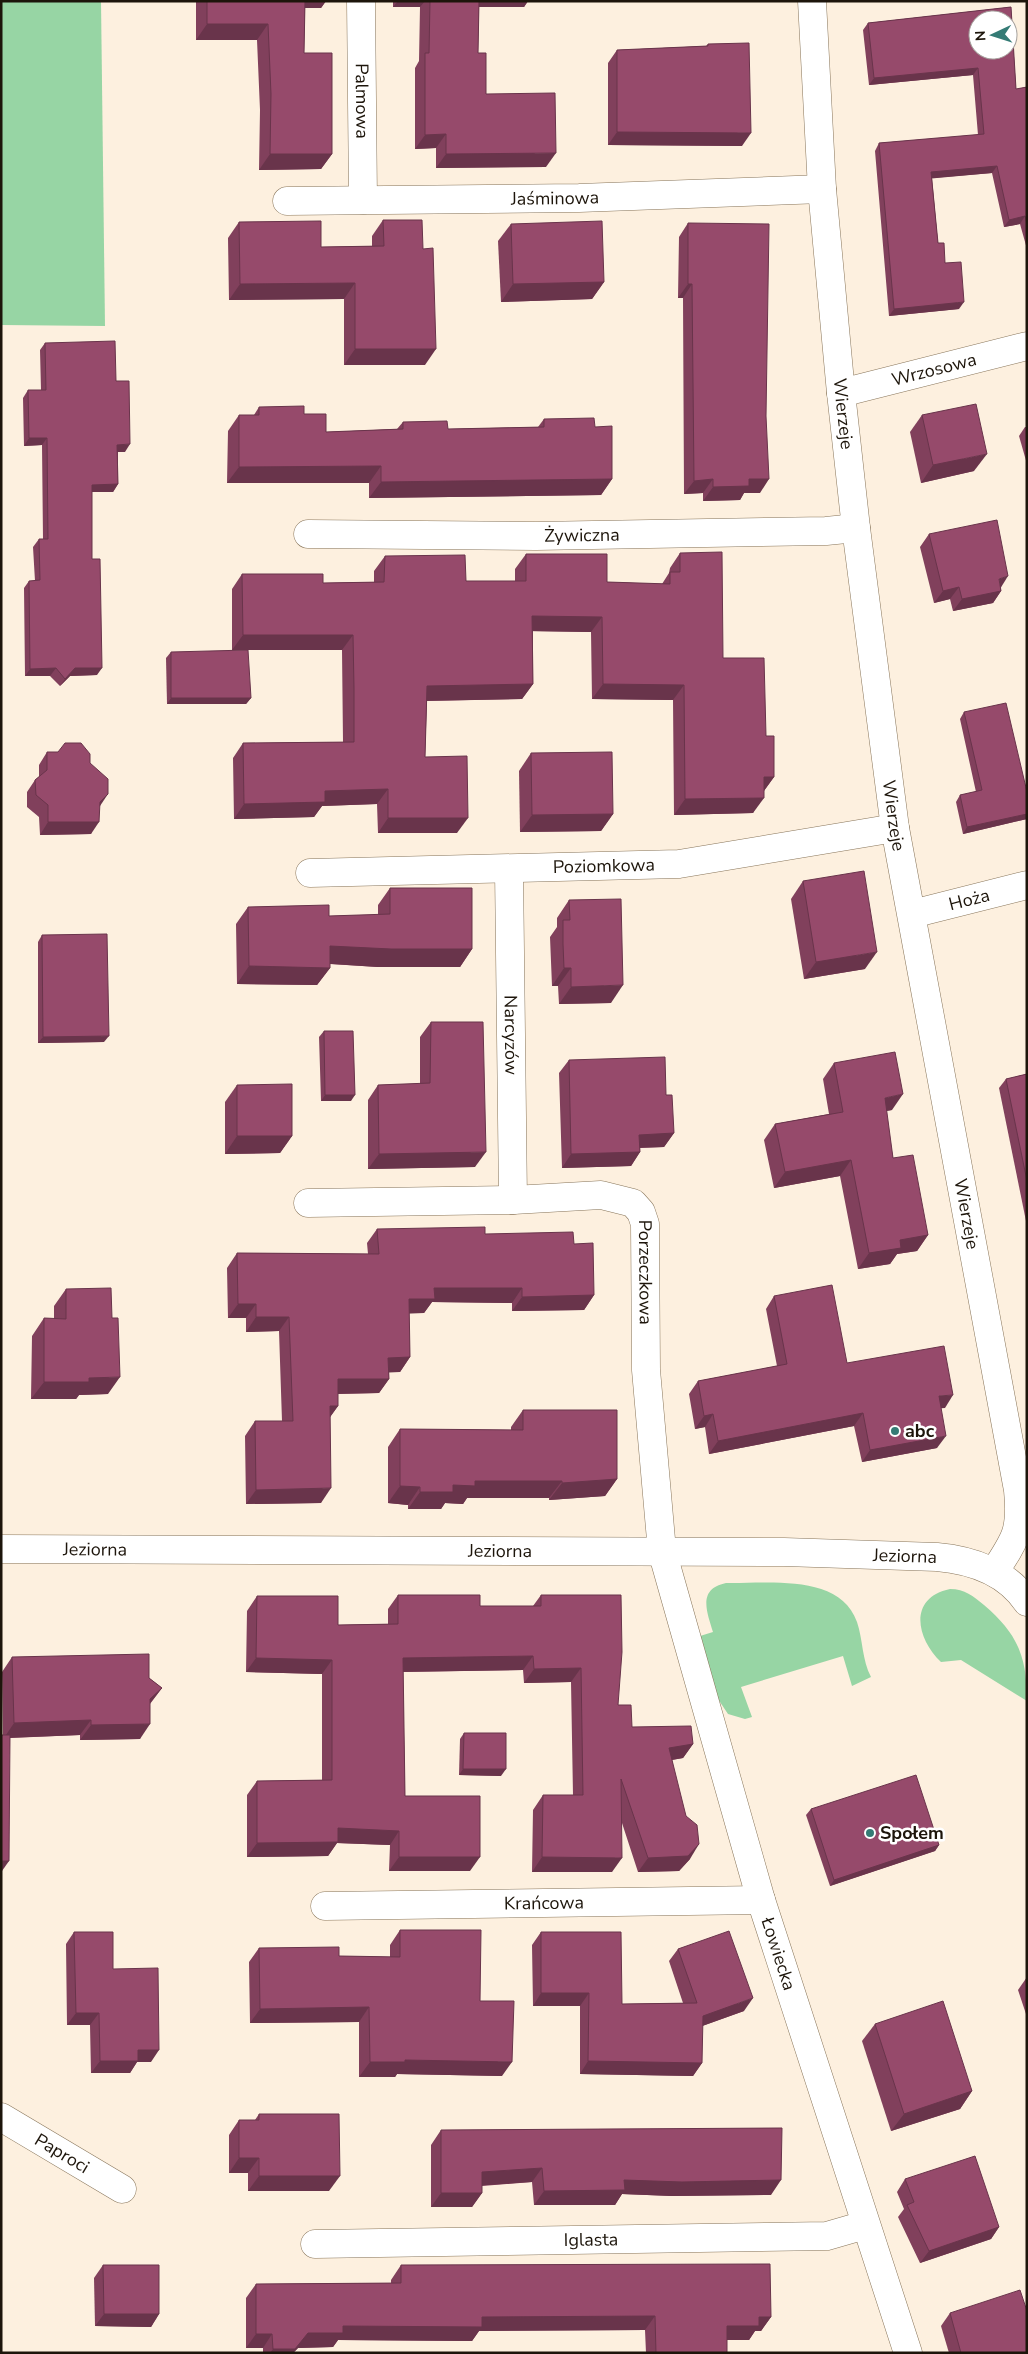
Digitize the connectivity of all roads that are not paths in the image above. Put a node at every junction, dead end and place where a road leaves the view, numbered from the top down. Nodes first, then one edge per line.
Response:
1 (361, 1) edge
2 (812, 1) edge
3 (822, 188) junction
4 (362, 200) junction
5 (287, 201) dead end
6 (1027, 346) edge
7 (841, 393) junction
8 (856, 528) junction
9 (308, 534) dead end
10 (896, 828) junction
11 (509, 870) junction
12 (310, 873) dead end
13 (1027, 885) edge
14 (912, 914) junction
15 (512, 1200) junction
16 (308, 1203) dead end
17 (1016, 1425) edge
18 (1, 1549) edge
19 (662, 1550) junction
20 (994, 1572) junction
21 (1027, 1602) edge
22 (761, 1900) junction
23 (325, 1906) dead end
24 (1, 2117) edge
25 (122, 2189) dead end
26 (865, 2225) junction
27 (315, 2244) dead end
28 (908, 2353) edge

1 - 4 street, Palmowa
2 - 3 street, Wierzeje
3 - 4 street, Jaśminowa
3 - 7 street, Wierzeje
4 - 5 street, Jaśminowa
6 - 7 street, Wrzosowa
7 - 8 street, Wierzeje
8 - 9 street, Żywiczna
8 - 10 street, Wierzeje
10 - 11 street, Poziomkowa
10 - 14 street, Wierzeje
11 - 12 street, Poziomkowa
11 - 15 street, Narcyzów
13 - 14 street, Hoża
14 - 17 street, Wierzeje
15 - 16 street, Porzeczkowa
15 - 19 street, Porzeczkowa
17 - 20 street, Wierzeje
18 - 19 street, Jeziorna
19 - 20 street, Jeziorna
19 - 22 street, Łowiecka
20 - 21 street
22 - 23 street, Krańcowa
22 - 26 street, Łowiecka
24 - 25 street, Paproci
26 - 27 street, Iglasta
26 - 28 street, Łowiecka

